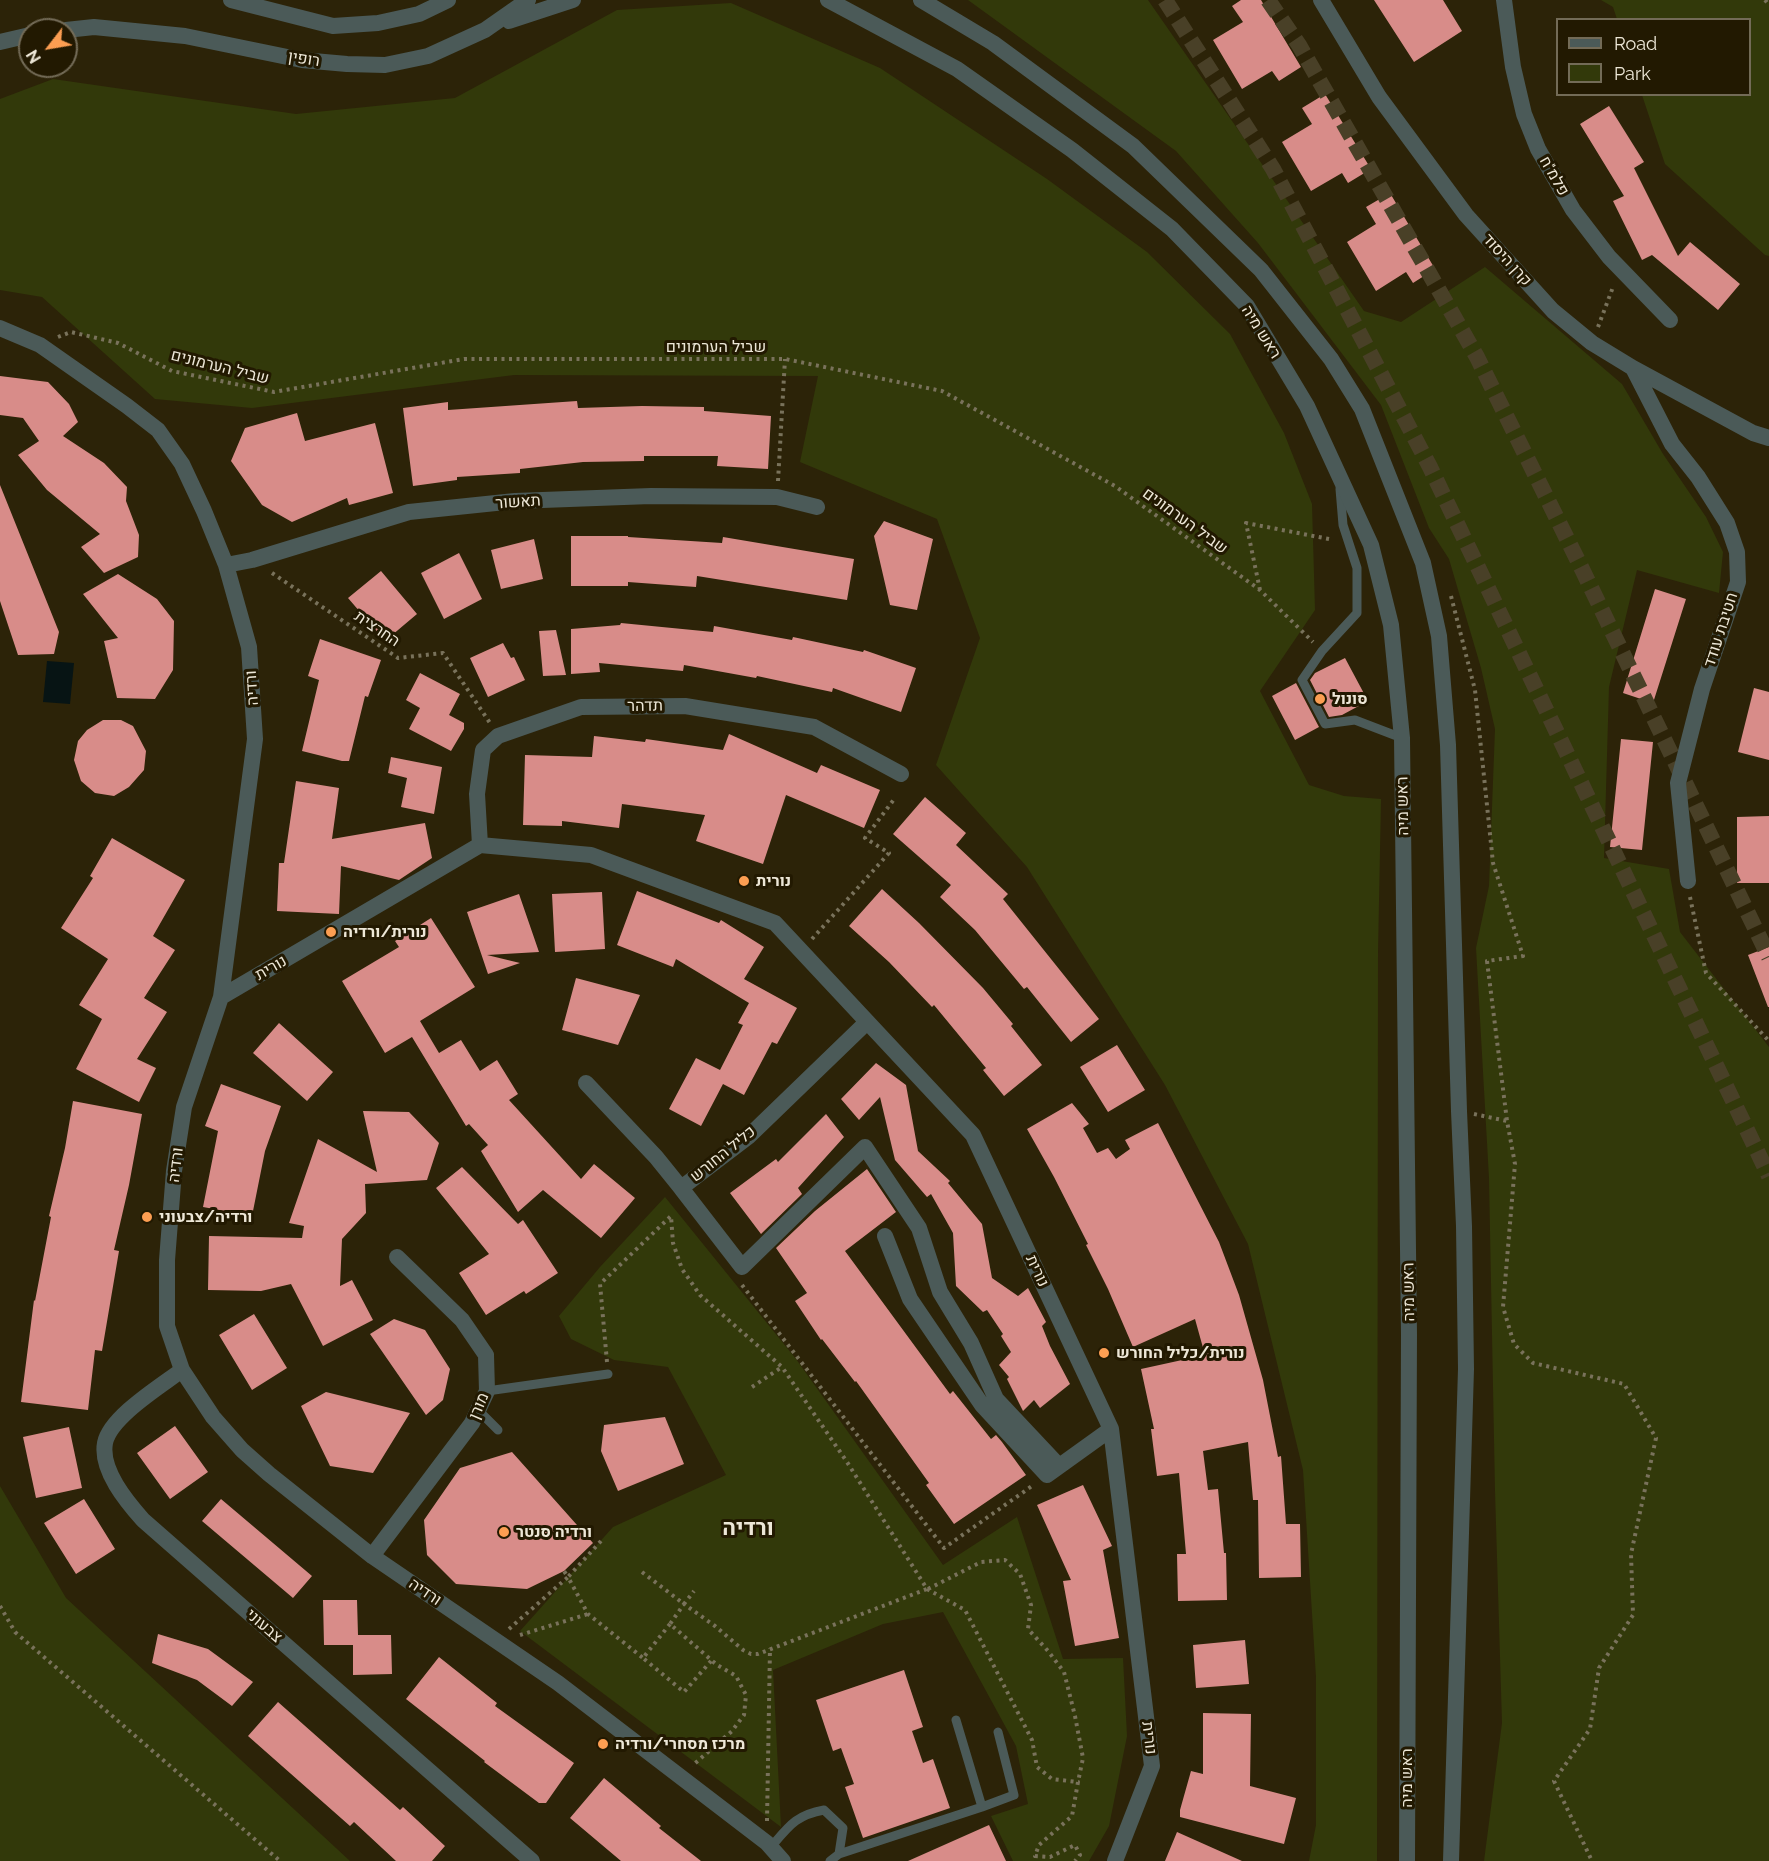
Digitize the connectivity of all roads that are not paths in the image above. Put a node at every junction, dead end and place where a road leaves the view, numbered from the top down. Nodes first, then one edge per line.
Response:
1 (231, 0) edge
2 (448, 0) edge
3 (528, 0) edge
4 (573, 0) edge
5 (828, 0) edge
6 (921, 0) edge
7 (1322, 0) edge
8 (1504, 0) edge
9 (78, 29) edge
10 (485, 30) junction
11 (18, 38) edge
12 (0, 42) edge
13 (1670, 320) dead end
14 (0, 328) edge
15 (1633, 368) junction
16 (1769, 438) edge
17 (1339, 475) junction
18 (817, 507) dead end
19 (226, 566) junction
20 (1402, 738) junction
21 (901, 774) dead end
22 (480, 846) junction
23 (1688, 881) dead end
24 (221, 997) junction
25 (867, 1022) junction
26 (586, 1083) dead end
27 (681, 1188) junction
28 (885, 1236) dead end
29 (397, 1257) dead end
30 (182, 1370) junction
31 (608, 1374) road end
32 (487, 1390) junction
33 (478, 1410) junction
34 (1111, 1429) junction
35 (498, 1430) dead end
36 (1053, 1471) junction
37 (372, 1557) junction
38 (956, 1720) dead end
39 (998, 1732) dead end
40 (982, 1807) junction
41 (769, 1845) junction
42 (839, 1854) junction
43 (532, 1861) edge
44 (783, 1861) edge
45 (830, 1861) edge
46 (1115, 1861) edge
47 (1407, 1861) edge
48 (1451, 1861) edge

1 - 2 street
3 - 10 street, רופין
4 - 10 street
5 - 17 street, ראש מיה
6 - 48 street
7 - 15 street, קרן היסוד
8 - 13 street, פלמ"ח
9 - 10 street, רופין
11 - 12 street
14 - 19 street, ורדיה
15 - 16 street, קרן היסוד
15 - 23 street, חטיבת עודד
17 - 20 street, ראש מיה
17 - 20 lane
18 - 19 street, תאשור
19 - 24 street, ורדיה
20 - 47 street, ראש מיה
21 - 22 street, תדהר
22 - 24 street, נורית
22 - 25 street, נורית
24 - 30 street, ורדיה
25 - 27 street, כליל החורש
25 - 34 street, נורית
26 - 27 street, כליל החורש
27 - 36 street
28 - 36 street
29 - 32 street, מורן
30 - 37 street, ורדיה
30 - 43 street, צבעוני
31 - 32 lane
32 - 33 street, מורן
33 - 35 lane
33 - 37 street, מורן
34 - 36 street
34 - 46 street, נורית
37 - 41 street, ורדיה
38 - 40 lane
39 - 40 lane
40 - 42 lane
41 - 42 lane
41 - 44 street, ורדיה
42 - 45 lane

